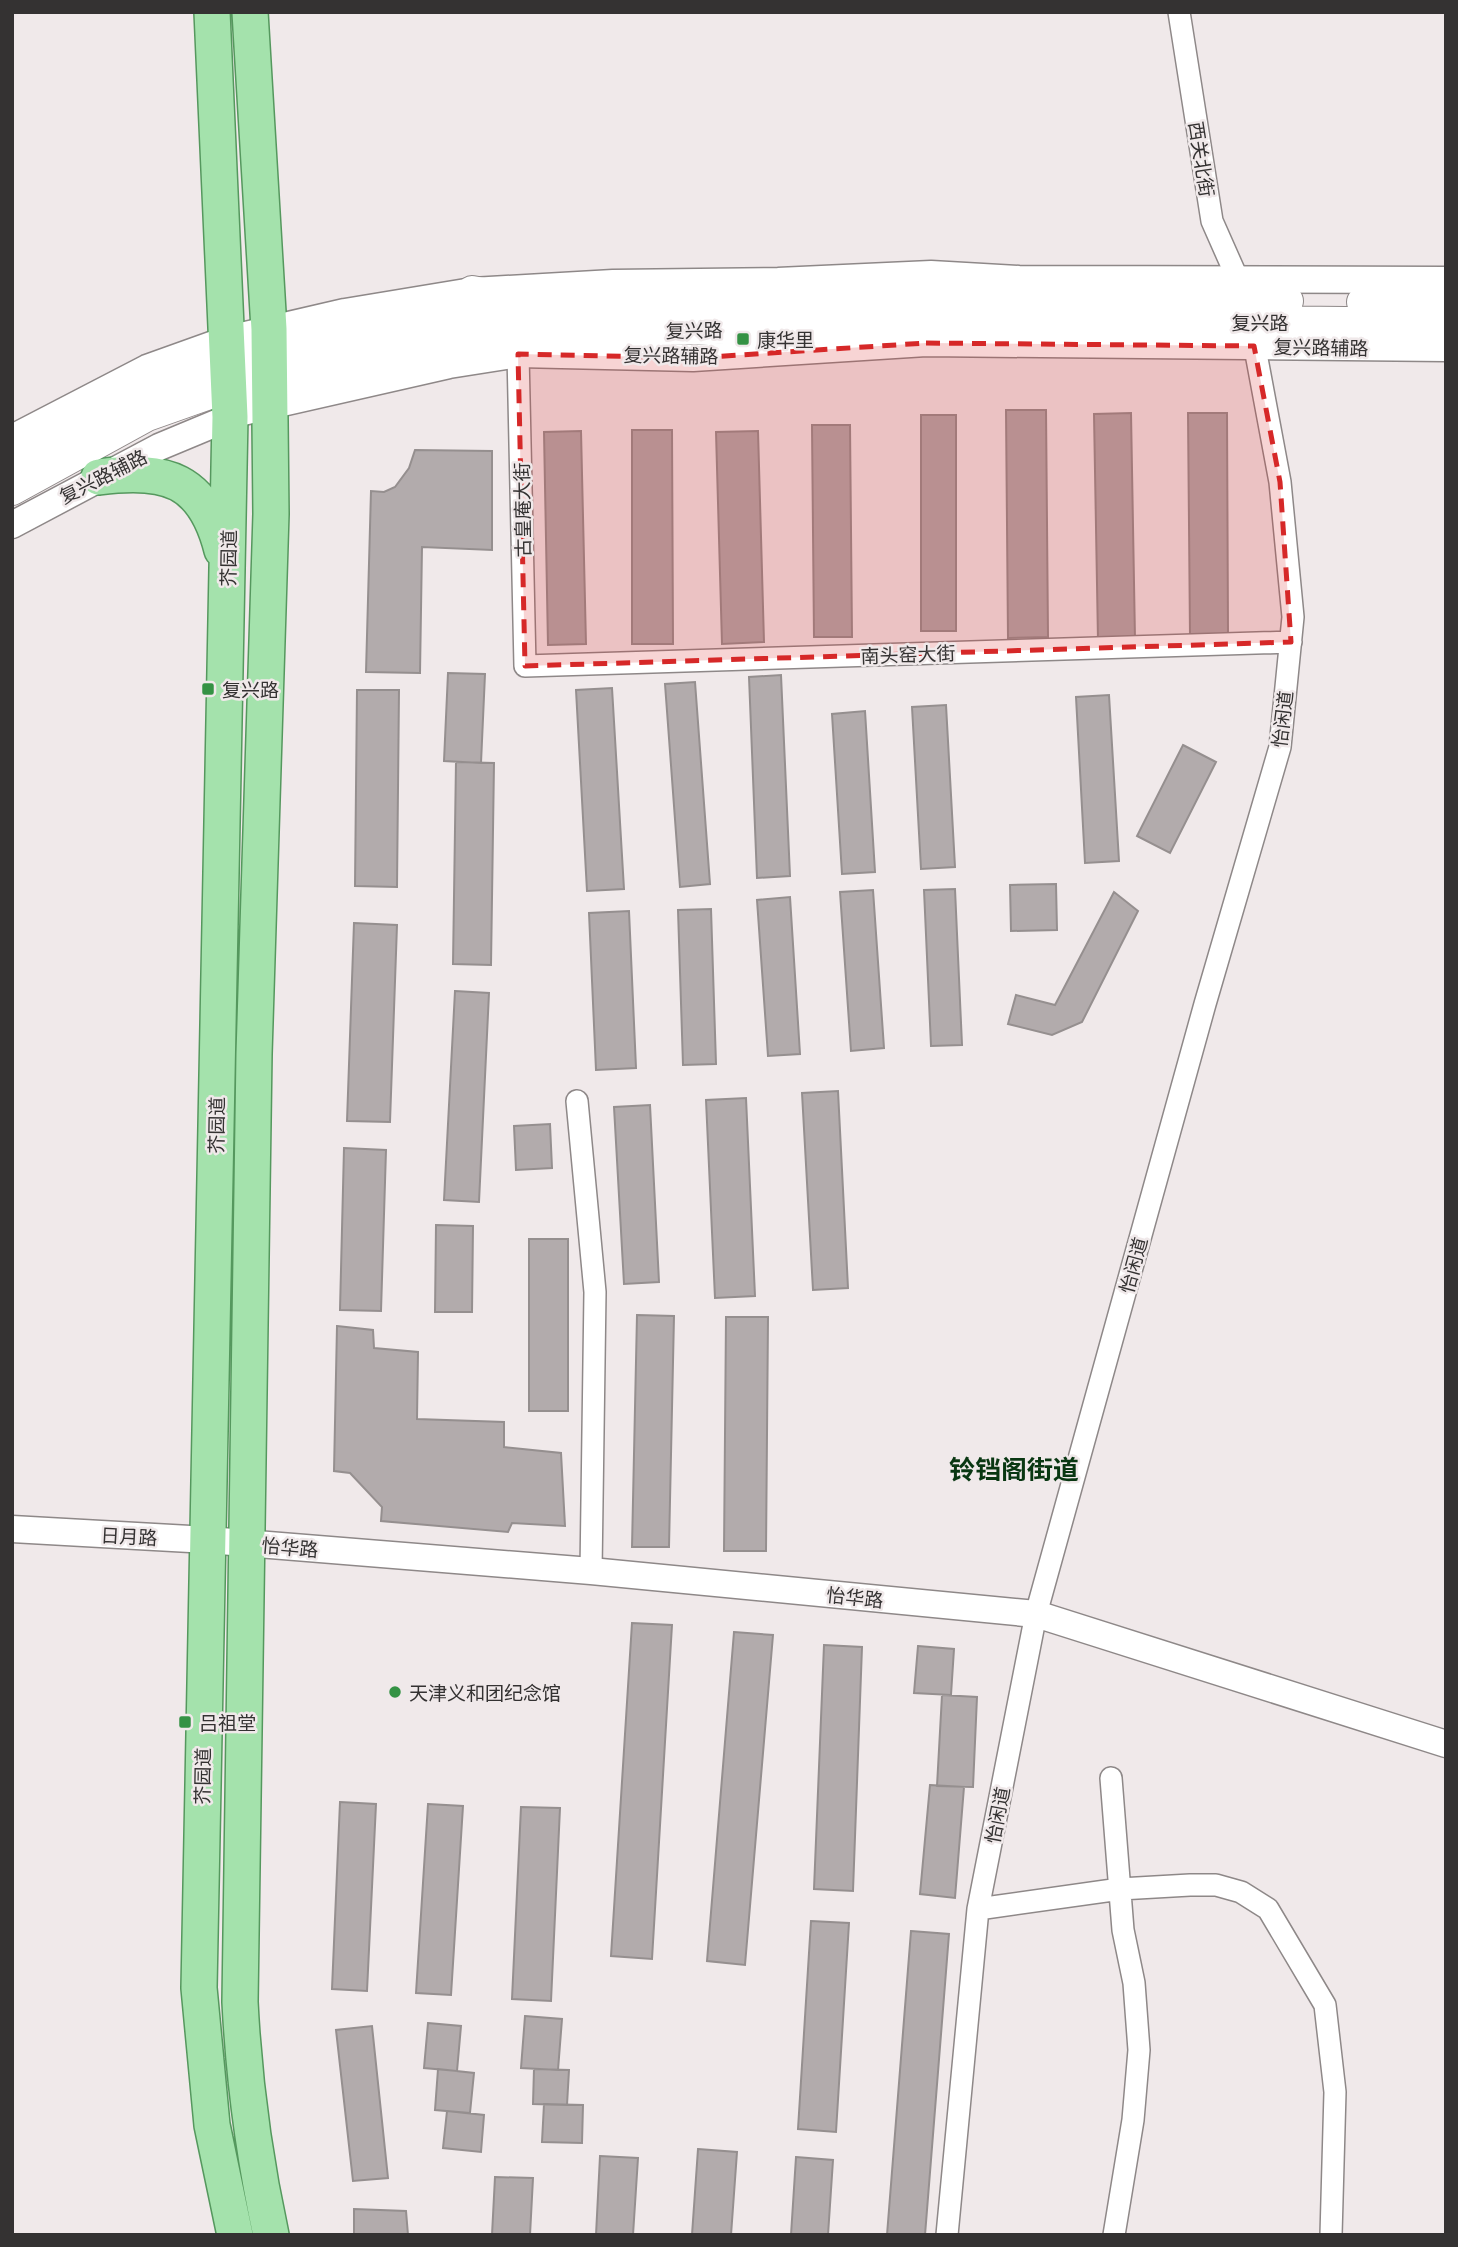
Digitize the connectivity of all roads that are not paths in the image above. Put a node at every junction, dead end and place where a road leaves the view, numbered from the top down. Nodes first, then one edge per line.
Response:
1 (212, 12) edge
2 (250, 12) edge
3 (1179, 12) edge
4 (1446, 280) edge
5 (471, 291) junction
6 (1446, 302) edge
7 (541, 311) junction
8 (1248, 312) junction
9 (1446, 323) edge
10 (1446, 348) edge
11 (518, 354) junction
12 (270, 366) junction
13 (229, 376) junction
14 (12, 438) edge
15 (12, 462) edge
16 (99, 477) junction
17 (12, 490) edge
18 (12, 526) edge
19 (228, 582) junction
20 (1291, 642) junction
21 (525, 666) joint
22 (577, 1101) dead end
23 (12, 1529) edge
24 (208, 1540) junction
25 (245, 1544) junction
26 (591, 1571) junction
27 (1036, 1614) junction
28 (1446, 1744) edge
29 (1111, 1778) dead end
30 (1120, 1889) junction
31 (978, 1909) junction
32 (234, 2235) edge
33 (271, 2235) edge
34 (947, 2235) edge
35 (1114, 2235) edge
36 (1331, 2235) edge

1 - 13 main road, 芥园道
2 - 12 main road, 芥园道
3 - 8 street, 西关北街
4 - 8 street, 复兴路辅路
5 - 7 main road
5 - 8 street, 复兴路辅路
5 - 12 street, 复兴路辅路
6 - 8 main road, 复兴路
7 - 8 main road, 复兴路
7 - 12 main road, 复兴路
8 - 9 main road, 复兴路
8 - 10 street, 复兴路辅路
8 - 11 street, 复兴路辅路
8 - 12 main road, 复兴路
8 - 20 street, 怡闲道
11 - 12 street, 复兴路辅路
11 - 21 street, 古皇庵大街
12 - 13 main road, 复兴路
12 - 13 street, 复兴路辅路
12 - 25 main road, 芥园道
13 - 14 street, 复兴路辅路
13 - 15 main road, 复兴路
13 - 16 street, 复兴路辅路
13 - 17 main road, 复兴路
13 - 19 main road, 芥园道
16 - 18 street, 复兴路辅路
16 - 19 main road
19 - 24 main road, 芥园道
20 - 21 street, 南头窑大街
20 - 27 street, 怡闲道
22 - 26 street
23 - 24 street, 日月路
24 - 25 street, 日月路
24 - 32 main road, 芥园道
25 - 26 street, 怡华路
25 - 33 main road, 芥园道
26 - 27 street, 怡华路
27 - 28 street, 怡华路
27 - 31 street, 怡闲道
29 - 30 street
30 - 31 street
30 - 35 street
30 - 36 street
31 - 34 street, 怡闲道

